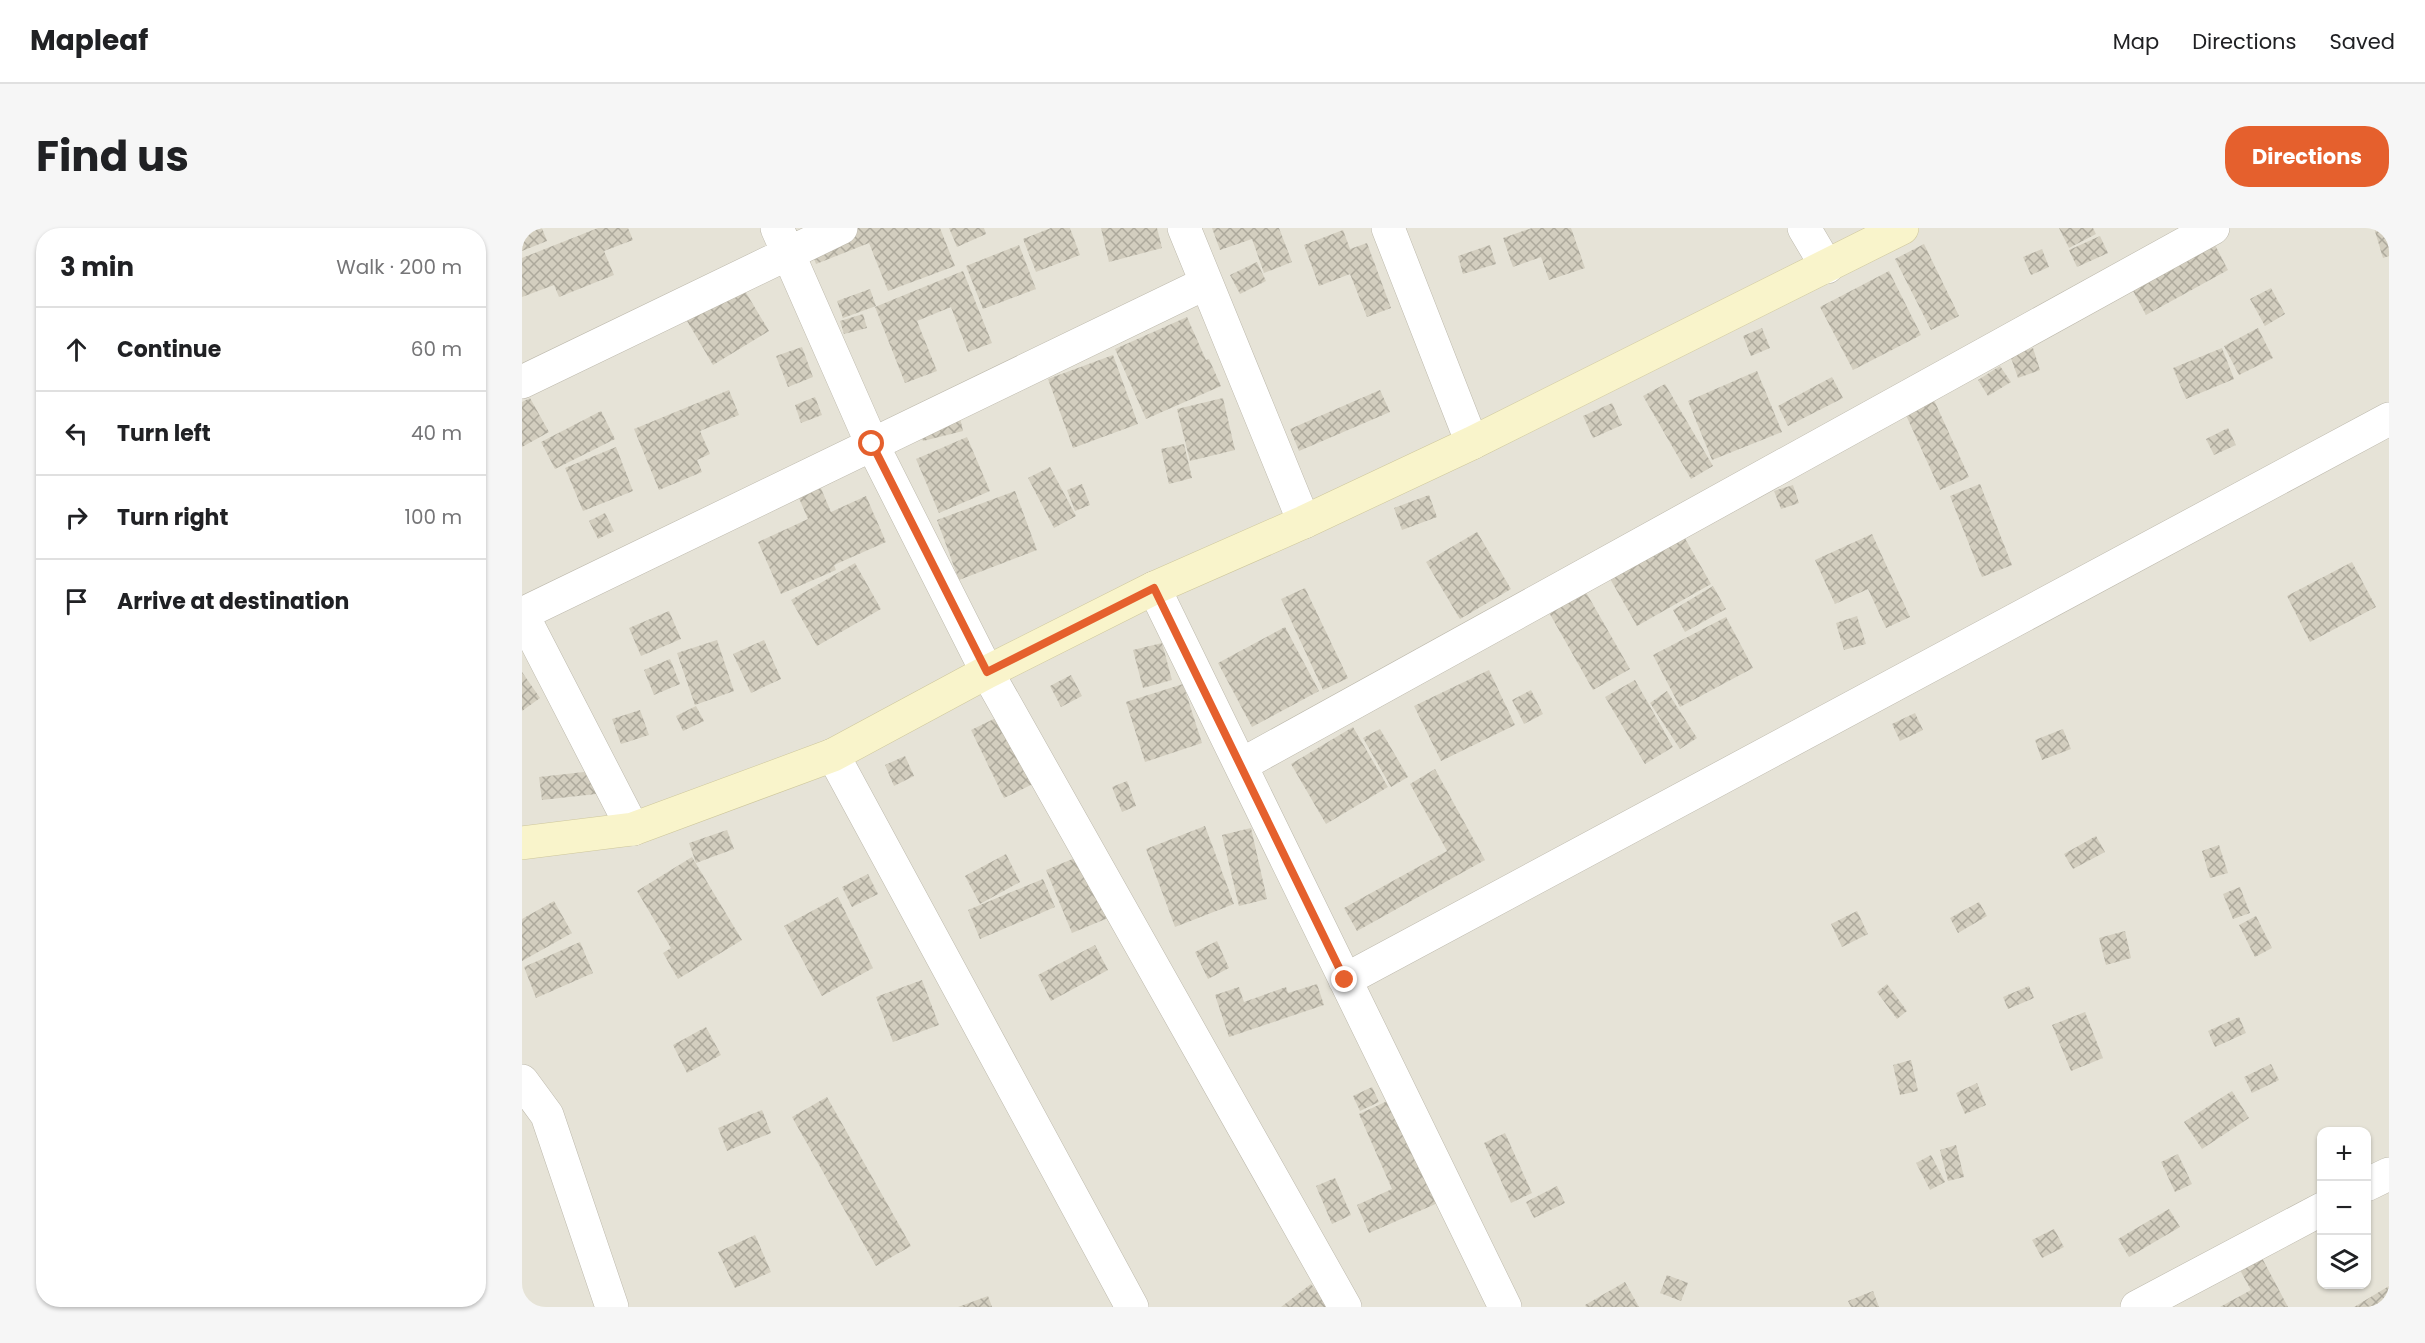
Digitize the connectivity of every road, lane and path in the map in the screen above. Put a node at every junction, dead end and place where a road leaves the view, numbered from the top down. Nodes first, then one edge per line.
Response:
1 (841, 228) edge
2 (1184, 228) edge
3 (1388, 228) edge
4 (1804, 228) edge
5 (1902, 228) edge
6 (2213, 228) edge
7 (783, 242) edge
8 (1827, 267) junction
9 (1206, 283) junction
10 (522, 382) edge
11 (2389, 420) edge
12 (1472, 443) junction
13 (872, 444) junction
14 (1304, 522) junction
15 (1154, 588) junction
16 (522, 614) edge
17 (987, 672) junction
18 (833, 755) junction
19 (1240, 765) junction
20 (633, 829) junction
21 (522, 843) edge
22 (1345, 980) junction
23 (522, 1081) edge
24 (2389, 1174) edge
25 (2371, 1183) edge
26 (2317, 1212) edge
27 (612, 1307) edge
28 (1132, 1307) edge
29 (1345, 1307) edge
30 (1505, 1307) edge
31 (2136, 1307) edge

1 - 7 street
2 - 9 street
3 - 12 street
4 - 8 street
5 - 8 street
6 - 19 street
7 - 10 street
7 - 13 street
8 - 12 street
9 - 13 street
9 - 14 street
11 - 22 street
12 - 14 street
13 - 16 street
13 - 17 street
14 - 15 street
15 - 17 street
15 - 19 street
16 - 20 street
17 - 18 street
17 - 29 street
18 - 20 street
18 - 28 street
19 - 22 street
20 - 21 street
22 - 30 street
23 - 27 street
24 - 25 street
26 - 31 street

